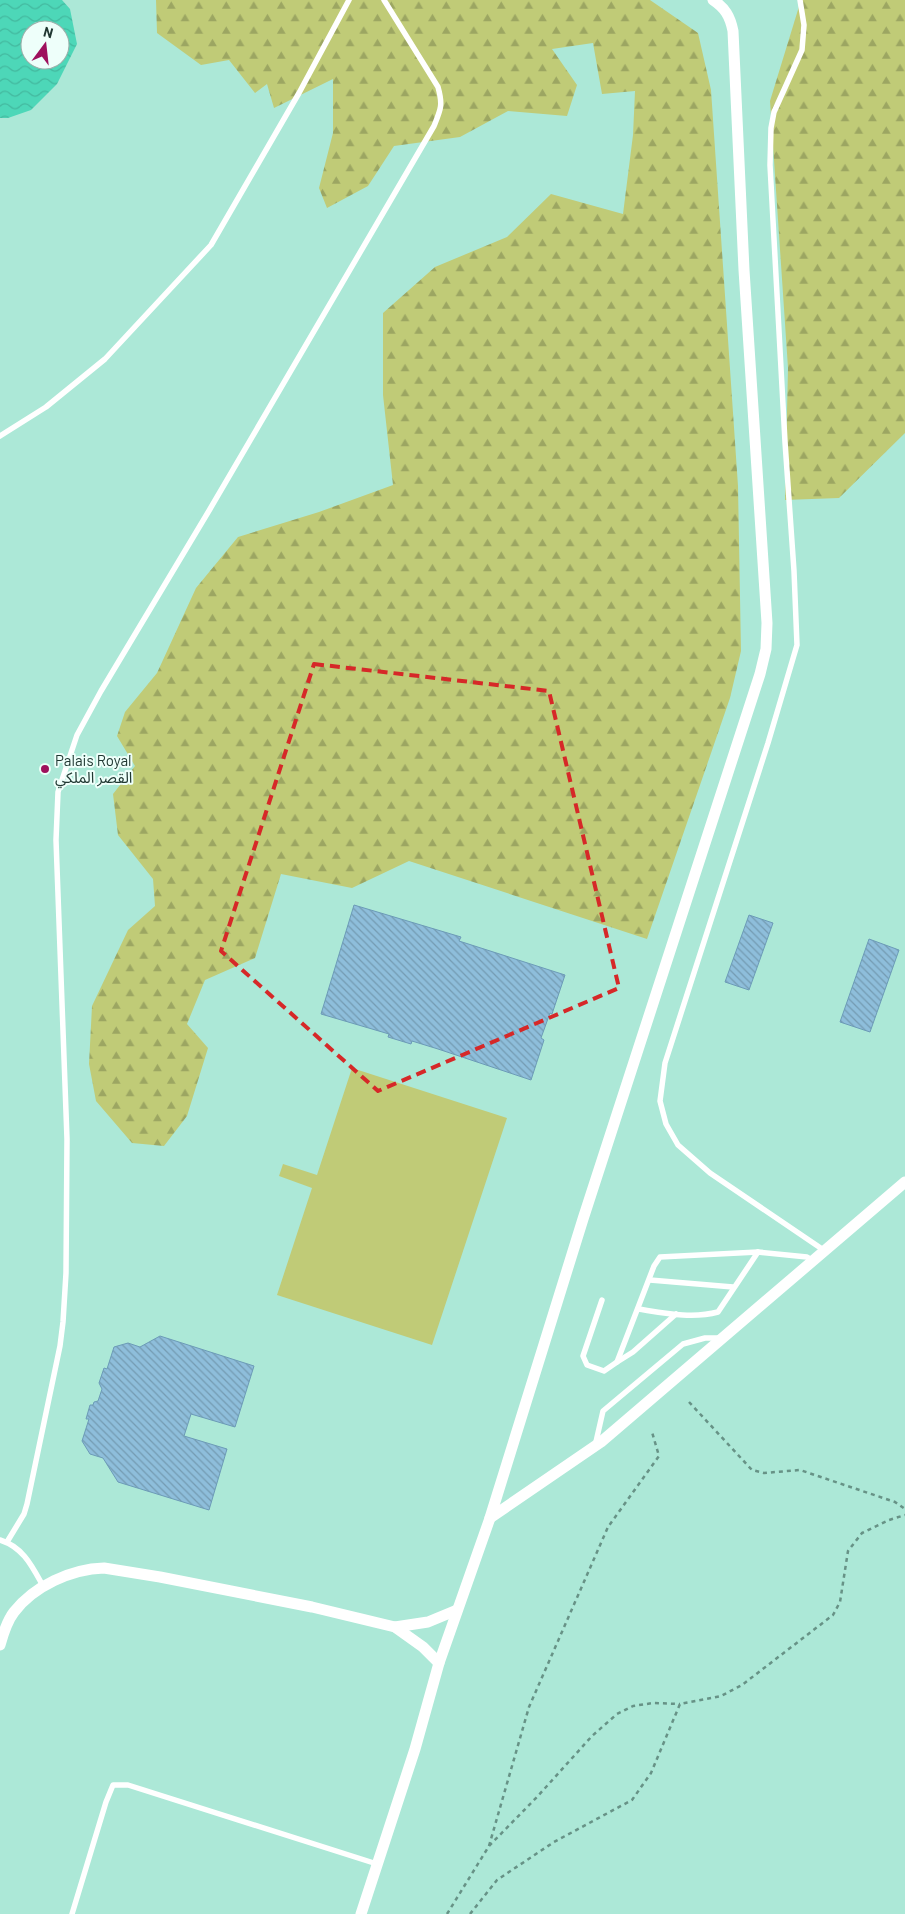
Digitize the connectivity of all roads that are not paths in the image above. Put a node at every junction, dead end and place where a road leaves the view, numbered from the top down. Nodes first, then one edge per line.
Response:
1 (349, 0) edge
2 (384, 0) edge
3 (713, 0) edge
4 (800, 0) edge
5 (0, 436) edge
6 (905, 1182) edge
7 (825, 1250) junction
8 (758, 1252) junction
9 (812, 1260) junction
10 (650, 1280) junction
11 (734, 1286) junction
12 (602, 1300) dead end
13 (638, 1309) junction
14 (676, 1314) junction
15 (723, 1338) junction
16 (612, 1365) junction
17 (595, 1446) junction
18 (490, 1518) junction
19 (0, 1540) edge
20 (7, 1542) junction
21 (43, 1586) junction
22 (457, 1610) junction
23 (395, 1627) junction
24 (0, 1645) edge
25 (439, 1663) junction
26 (377, 1864) junction
27 (72, 1914) edge
28 (361, 1914) edge

1 - 5 lane
2 - 20 lane
3 - 18 street
4 - 7 lane
6 - 7 street
7 - 9 street
8 - 9 lane
8 - 10 lane
8 - 11 lane
9 - 15 street
10 - 11 lane
10 - 13 lane
11 - 14 lane
12 - 16 lane
13 - 14 lane
13 - 16 lane
14 - 16 lane
15 - 17 street
15 - 17 lane
17 - 18 street
18 - 22 street
19 - 20 lane
20 - 21 lane
21 - 23 street
21 - 24 street
22 - 23 street
22 - 25 street
23 - 25 street
25 - 26 street
26 - 27 lane
26 - 28 street

